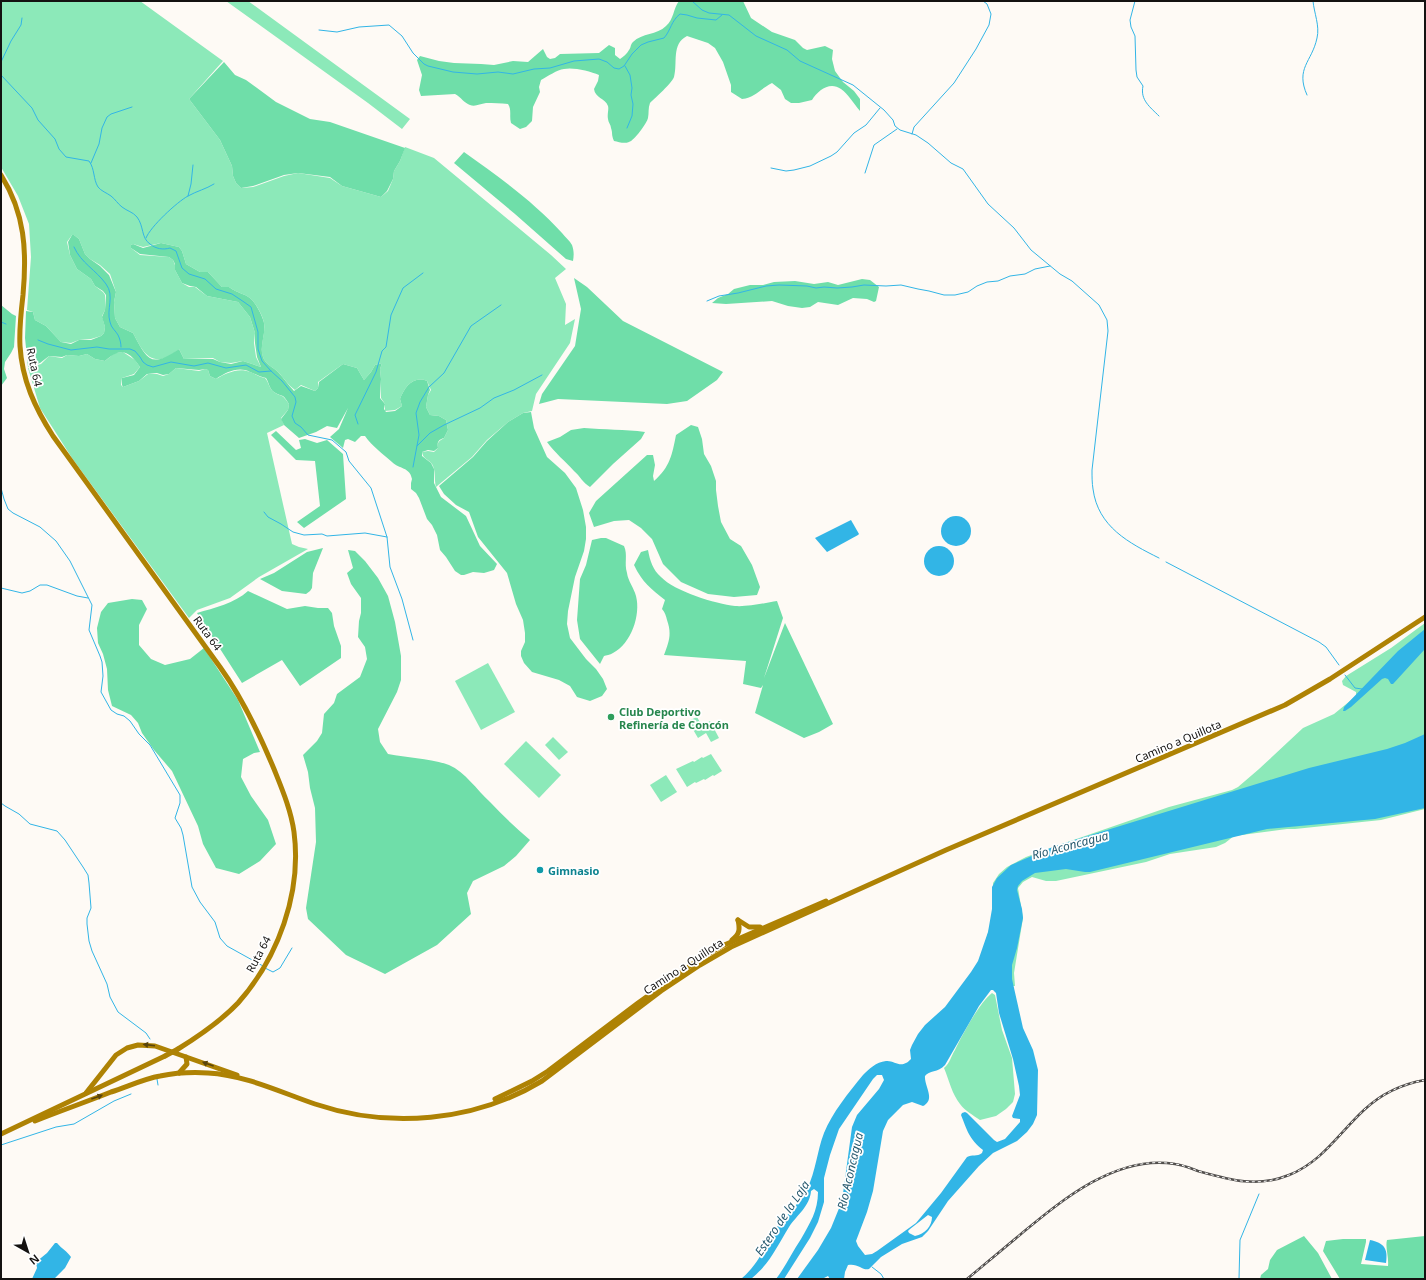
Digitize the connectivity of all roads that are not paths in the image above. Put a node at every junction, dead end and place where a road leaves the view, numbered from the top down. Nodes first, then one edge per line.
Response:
1 (1, 175) edge
2 (1425, 616) edge
3 (926, 859) junction
4 (775, 923) junction
5 (722, 946) junction
6 (186, 1057) junction
7 (136, 1070) junction
8 (178, 1073) junction
9 (255, 1083) junction
10 (86, 1093) junction
11 (465, 1111) junction
12 (35, 1121) junction
13 (1, 1134) edge
14 (1, 1138) edge

1 - 7 main road, Ruta 64, bridge
2 - 3 main road, Camino a Quillota
3 - 4 main road, Camino a Quillota
3 - 11 main road, Camino a Quillota
4 - 5 main road, Camino a Quillota
4 - 5 main road
5 - 11 main road, Camino a Quillota
6 - 8 main road
9 -> 6 main road
6 -> 10 main road
7 - 10 main road, Ruta 64
7 - 12 main road, Ruta 64
8 - 9 main road
12 -> 8 main road
9 - 11 main road, Camino a Quillota
10 - 13 main road, Ruta 64
12 - 14 main road, Ruta 64

